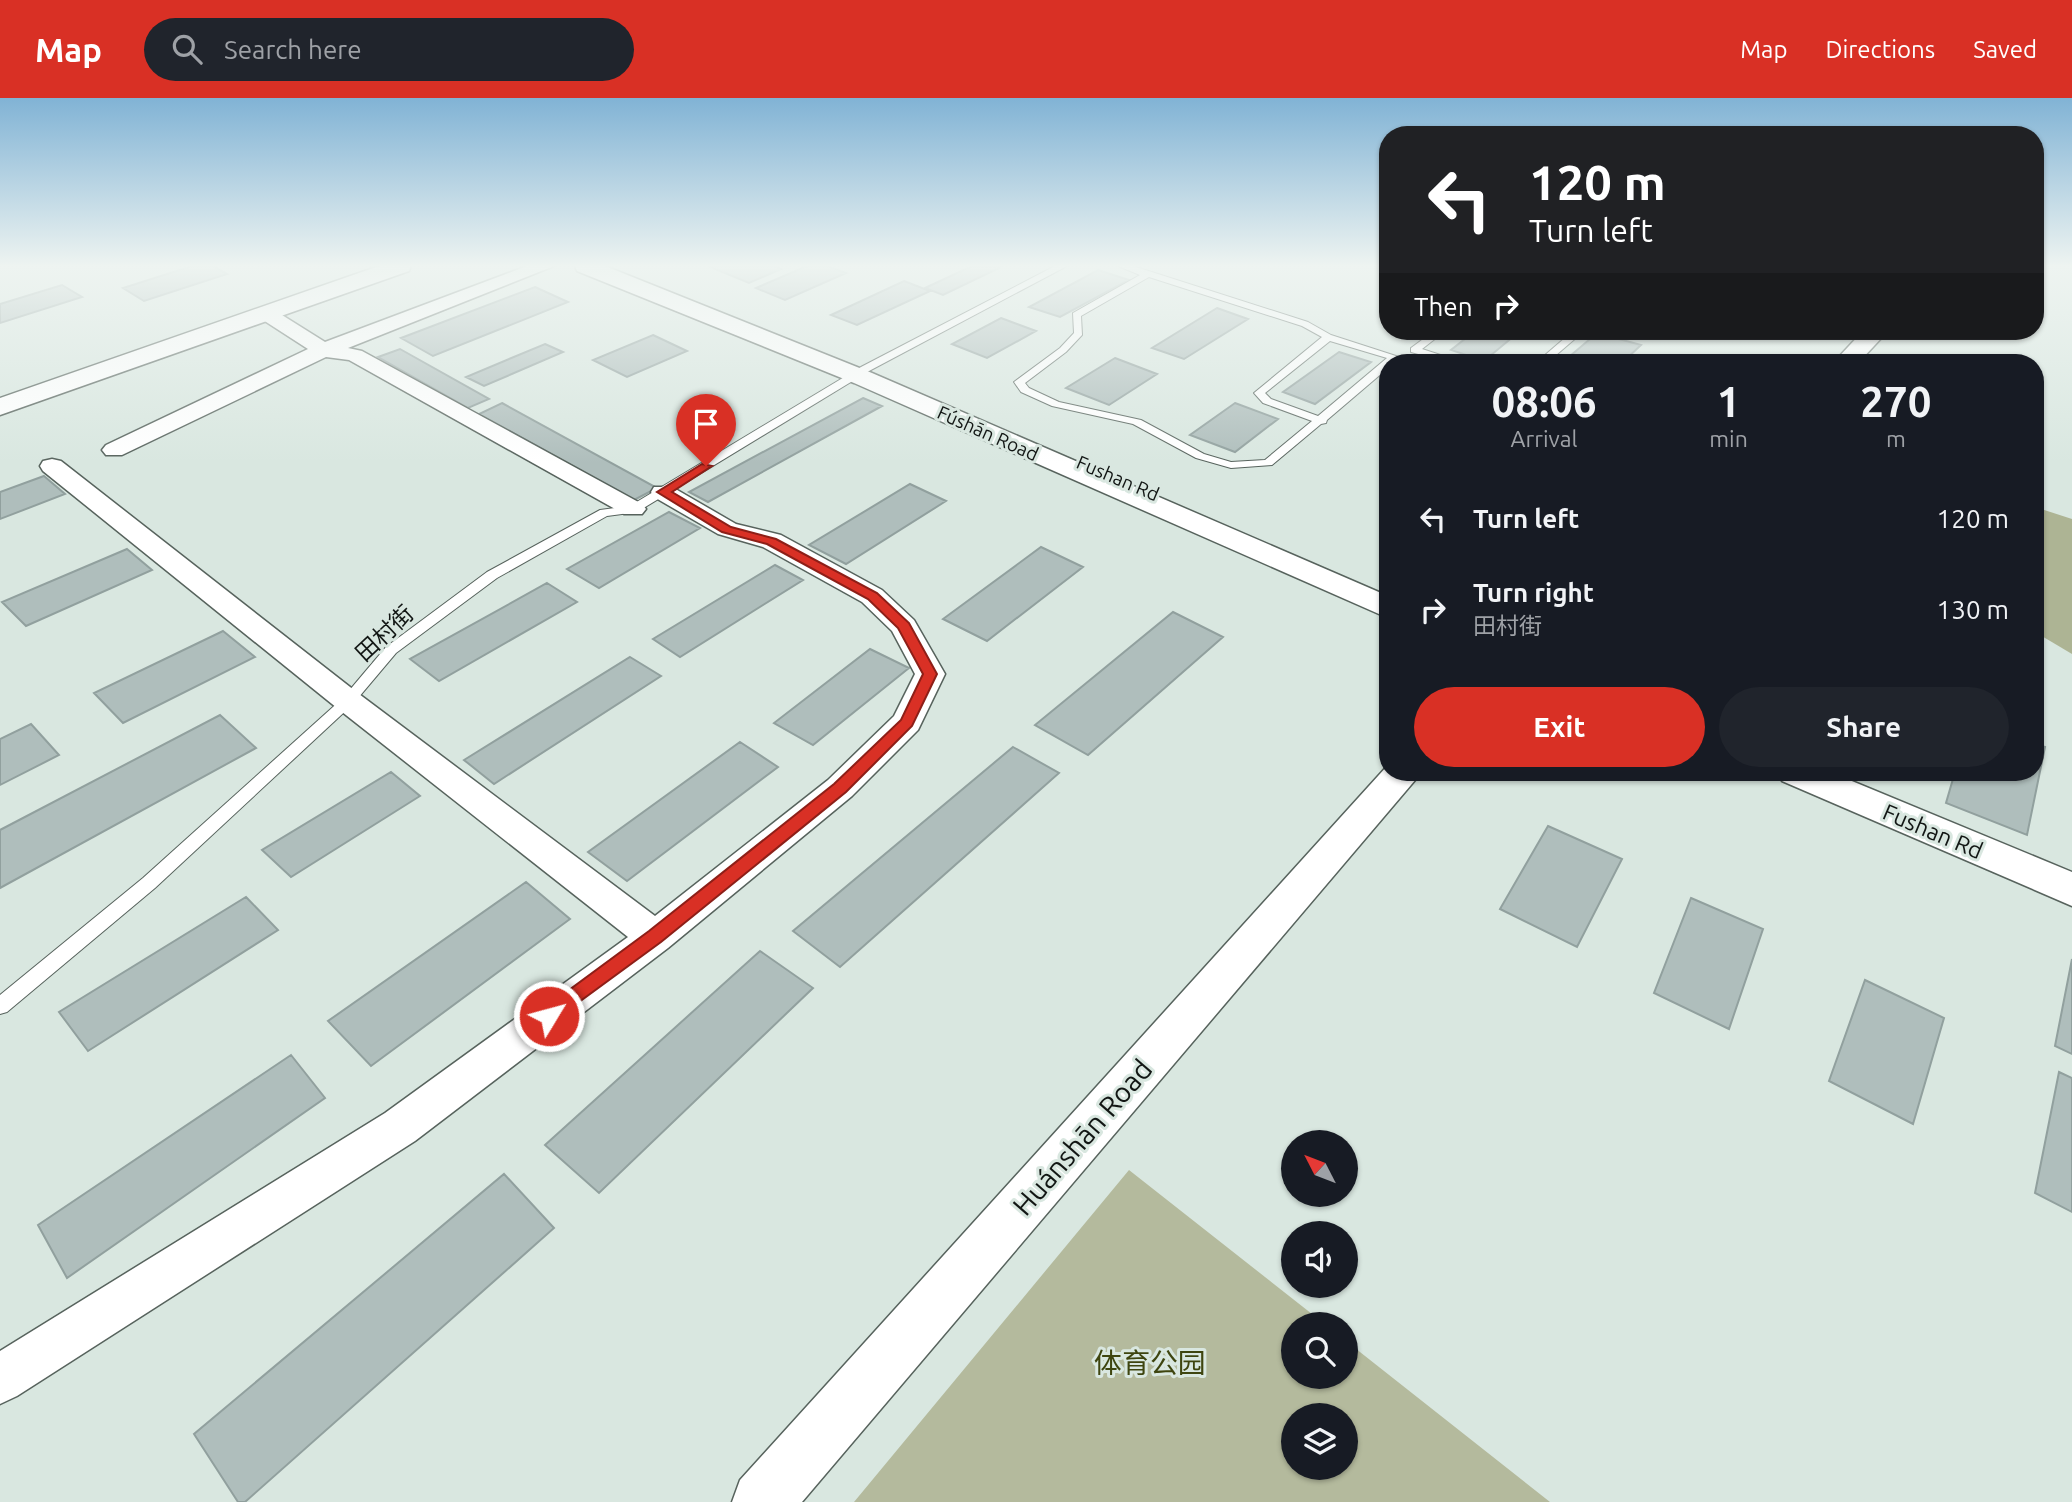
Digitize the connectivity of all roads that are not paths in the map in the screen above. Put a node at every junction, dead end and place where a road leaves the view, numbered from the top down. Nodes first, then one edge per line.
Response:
1 (171, 332) edge
2 (217, 332) edge
3 (294, 332) edge
4 (374, 332) edge
5 (754, 332) edge
6 (766, 332) edge
7 (938, 332) edge
8 (1079, 332) edge
9 (1318, 332) edge
10 (1328, 337) junction
11 (1428, 340) edge
12 (1568, 340) edge
13 (1867, 340) edge
14 (323, 351) junction
15 (1384, 354) edge
16 (1428, 354) edge
17 (1552, 354) edge
18 (1854, 354) edge
19 (1379, 370) edge
20 (860, 372) junction
21 (0, 390) edge
22 (0, 407) edge
23 (1322, 421) junction
24 (114, 450) dead end
25 (52, 466) dead end
26 (648, 501) junction
27 (1379, 587) edge
28 (1379, 604) edge
29 (348, 701) junction
30 (1395, 781) edge
31 (1816, 781) edge
32 (2072, 890) edge
33 (655, 937) junction
34 (0, 1006) edge
35 (0, 1379) edge
36 (761, 1502) edge

1 - 21 main road
2 - 22 main road
3 - 14 street
4 - 14 street
5 - 20 main road, Fúshān Road
6 - 20 main road, Fushan Rd
7 - 20 lane, 田村街
8 - 23 lane
9 - 10 lane
10 - 15 lane
10 - 23 lane
11 - 16 lane
12 - 17 lane
13 - 18 main road
14 - 24 street
14 - 26 street
19 - 23 lane
20 - 26 lane, 田村街
20 - 27 main road, Fushan Rd
20 - 28 main road, Fúshān Road
25 - 29 street
26 - 29 lane, 田村街
26 - 33 street
29 - 33 street
29 - 34 lane, 田村街
30 - 36 main road, Huánshān Road
31 - 32 main road, Fushan Rd
33 - 35 street

